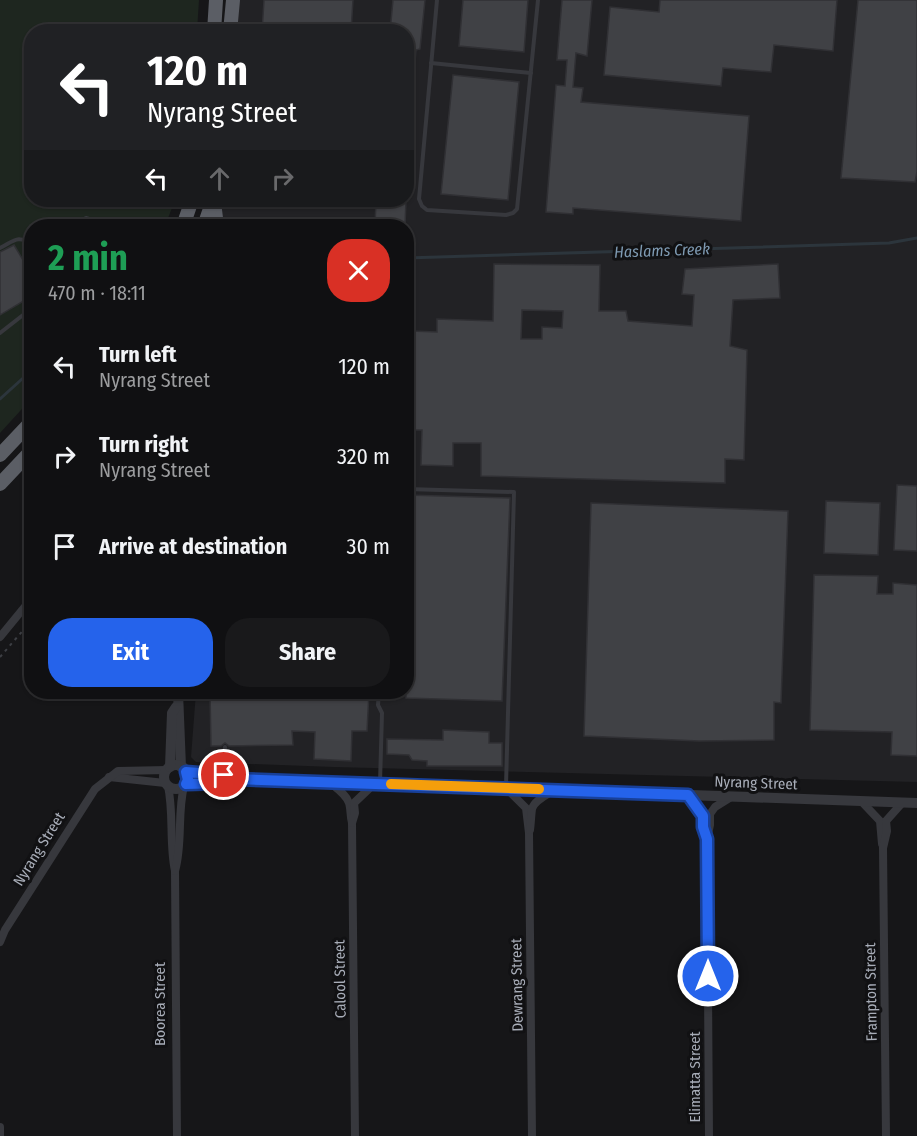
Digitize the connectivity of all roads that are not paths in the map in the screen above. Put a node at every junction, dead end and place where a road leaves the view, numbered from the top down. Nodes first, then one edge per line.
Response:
1 (216, 0) edge
2 (233, 0) edge
3 (437, 0) edge
4 (538, 0) edge
5 (214, 24) edge
6 (231, 24) edge
7 (431, 63) junction
8 (531, 73) junction
9 (24, 239) edge
10 (0, 248) edge
11 (24, 314) edge
12 (0, 333) edge
13 (24, 430) edge
14 (0, 455) edge
15 (24, 458) edge
16 (0, 484) edge
17 (414, 489) edge
18 (24, 608) edge
19 (0, 637) edge
20 (177, 699) edge
21 (378, 699) edge
22 (225, 747) dead end
23 (176, 769) junction
24 (109, 777) junction
25 (229, 777) junction
26 (329, 782) junction
27 (378, 783) junction
28 (166, 785) junction
29 (185, 785) junction
30 (506, 788) junction
31 (556, 789) junction
32 (688, 795) junction
33 (731, 797) junction
34 (862, 802) junction
35 (902, 803) junction
36 (917, 804) edge
37 (352, 823) junction
38 (529, 833) junction
39 (707, 839) junction
40 (883, 848) junction
41 (175, 871) junction
42 (0, 942) edge
43 (0, 1127) edge
44 (0, 1136) edge
45 (177, 1136) edge
46 (355, 1136) edge
47 (532, 1136) edge
48 (709, 1136) edge
49 (886, 1136) edge

1 - 5 highway
2 - 6 highway
3 - 7 lane
4 - 8 lane
7 - 8 lane
7 - 8 lane
9 - 10 lane
11 - 12 lane
13 - 14 highway
15 - 16 highway
17 - 30 lane
18 - 19 street
20 - 23 street
21 - 27 lane
22 - 25 lane
23 - 24 street, Nyrang Street
23 - 25 street, Nyrang Street
23 - 28 street
23 - 29 street
24 - 28 street
24 - 42 street, Nyrang Street
25 - 26 street, Nyrang Street
25 - 29 street, Nyrang Street
26 - 27 street, Nyrang Street
26 - 37 street, Calool Street
27 - 30 street, Nyrang Street
27 - 37 street, Calool Street
28 - 29 street, Nyrang Street
28 - 41 street, Boorea Street
29 - 41 street, Boorea Street
30 - 31 street, Nyrang Street
30 - 38 street, Dewrang Street
31 - 32 street, Nyrang Street
31 - 38 street, Dewrang Street
32 - 33 street, Nyrang Street
32 - 39 street, Elimatta Street
33 - 34 street, Nyrang Street
33 - 39 street, Elimatta Street
34 - 35 street, Nyrang Street
34 - 40 street, Frampton Street
35 - 36 street, Nyrang Street
35 - 40 street, Frampton Street
37 - 46 street, Calool Street
38 - 47 street, Dewrang Street
39 - 48 street, Elimatta Street
40 - 49 street, Frampton Street
41 - 45 street, Boorea Street
43 - 44 street

